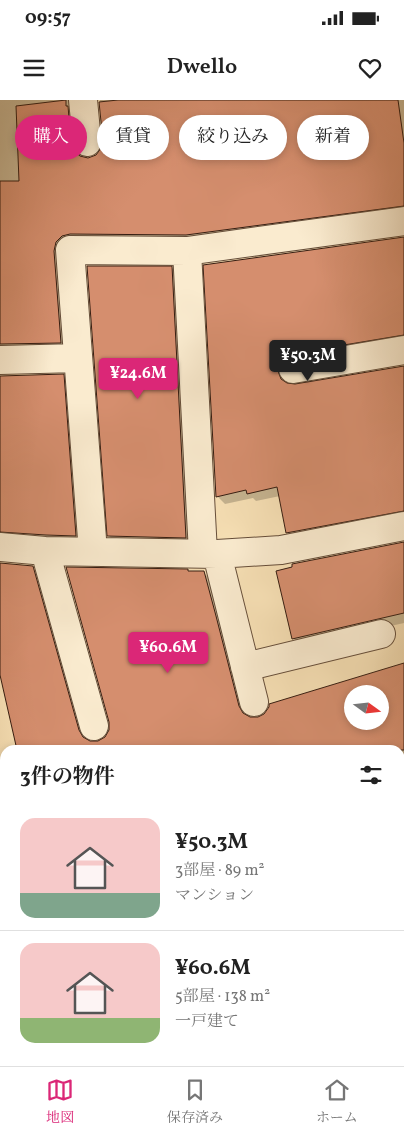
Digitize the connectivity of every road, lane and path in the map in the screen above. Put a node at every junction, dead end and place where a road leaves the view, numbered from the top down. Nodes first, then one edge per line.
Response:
1 (82, 100) edge
2 (84, 115) edge
3 (404, 221) edge
4 (187, 251) junction
5 (404, 350) edge
6 (78, 358) junction
7 (0, 360) edge
8 (294, 369) dead end
9 (404, 526) edge
10 (0, 547) edge
11 (45, 551) junction
12 (93, 552) junction
13 (210, 553) junction
14 (381, 634) dead end
15 (245, 667) junction
16 (254, 702) dead end
17 (94, 726) dead end

1 - 2 street
3 - 4 street
4 - 6 street
4 - 13 street
5 - 8 street
6 - 7 street
6 - 12 street
9 - 13 street
10 - 11 street
11 - 12 street
11 - 17 street
12 - 13 street
13 - 15 street
14 - 15 street
15 - 16 street

